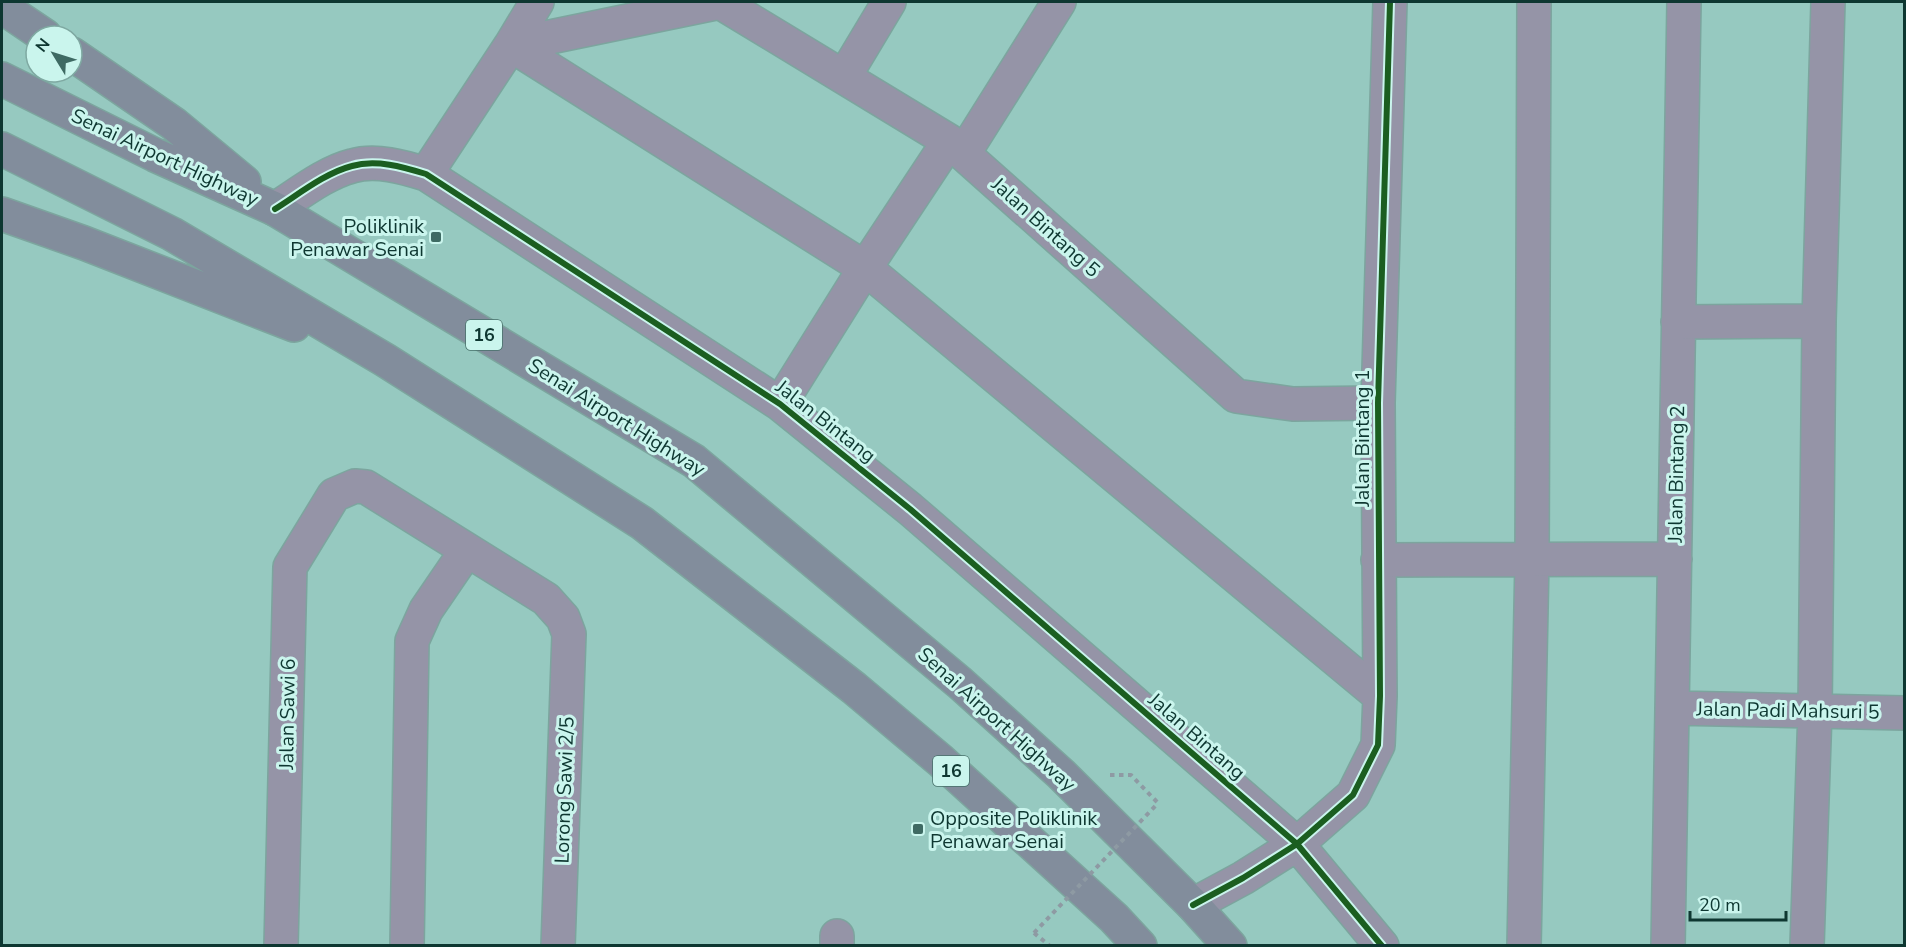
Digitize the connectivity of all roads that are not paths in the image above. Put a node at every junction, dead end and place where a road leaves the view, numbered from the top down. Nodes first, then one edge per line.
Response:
1 (537, 2) edge
2 (720, 2) edge
3 (890, 2) edge
4 (1059, 2) edge
5 (1390, 2) edge
6 (1534, 2) edge
7 (1684, 2) edge
8 (1828, 2) edge
9 (2, 7) edge
10 (27, 24) edge
11 (511, 45) junction
12 (84, 62) edge
13 (844, 77) junction
14 (2, 79) edge
15 (957, 147) junction
16 (2, 148) edge
17 (426, 174) junction
18 (275, 208) junction
19 (2, 214) edge
20 (865, 268) junction
21 (1819, 321) junction
22 (1678, 322) junction
23 (386, 360) junction
24 (1378, 403) junction
25 (780, 404) junction
26 (467, 550) junction
27 (1675, 559) junction
28 (1378, 560) junction
29 (1532, 560) junction
30 (1380, 696) junction
31 (1672, 708) junction
32 (1815, 711) junction
33 (1905, 713) edge
34 (1297, 844) junction
35 (1193, 905) junction
36 (281, 945) edge
37 (407, 945) edge
38 (558, 945) edge
39 (1140, 945) edge
40 (1230, 945) edge
41 (1382, 945) edge
42 (1524, 945) edge
43 (1668, 945) edge
44 (1807, 945) edge

1 - 11 street
2 - 11 street
2 - 13 street, Jalan Bintang 5
3 - 13 street
4 - 15 street
5 - 24 street, Jalan Bintang 1
6 - 29 street
7 - 22 street, Jalan Bintang 2
8 - 21 street
9 - 10 highway
11 - 17 street
11 - 20 street
12 - 18 highway
13 - 15 street, Jalan Bintang 5
14 - 18 highway, Senai Airport Highway / 16
15 - 20 street
15 - 24 street, Jalan Bintang 5
16 - 23 highway, 16
17 - 18 street, Jalan Bintang
17 - 25 street, Jalan Bintang
18 - 35 highway, Senai Airport Highway / 16
19 - 23 highway
20 - 25 street
20 - 30 street
21 - 22 street
21 - 32 street
22 - 27 street, Jalan Bintang 2
23 - 39 highway, 16
24 - 28 street, Jalan Bintang 1
25 - 34 street, Jalan Bintang
26 - 36 street, Jalan Sawi 6
26 - 37 street
26 - 38 street, Lorong Sawi 2/5
27 - 29 street
27 - 31 street, Jalan Bintang 2
28 - 29 street
28 - 30 street, Jalan Bintang 1
29 - 42 street
30 - 34 street, Jalan Bintang 1
31 - 32 street, Jalan Padi Mahsuri 5
31 - 43 street, Jalan Bintang 2
32 - 33 street, Jalan Padi Mahsuri 5
32 - 44 street
34 - 35 street, Jalan Bintang 1
34 - 41 street
35 - 40 highway, Senai Airport Highway / 16

